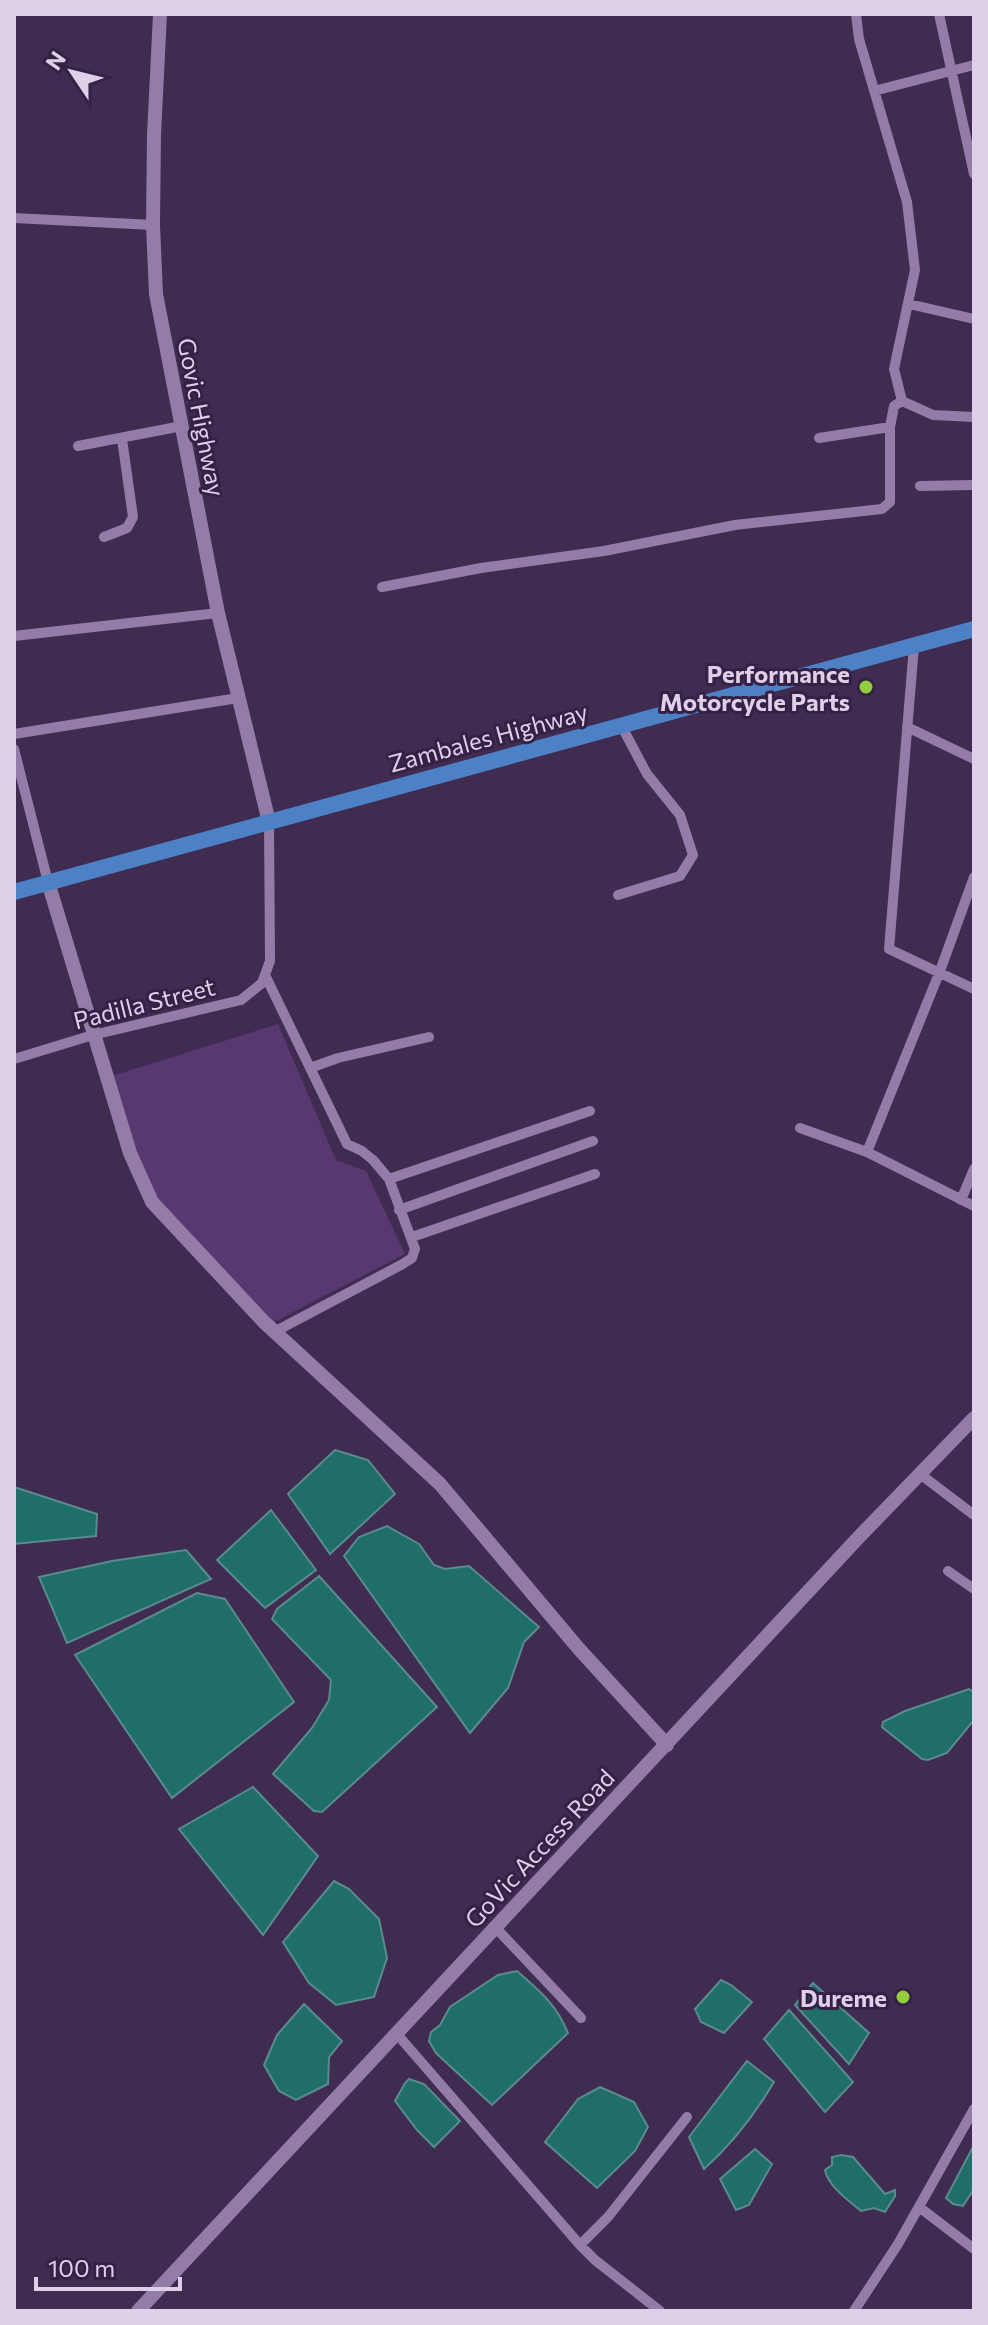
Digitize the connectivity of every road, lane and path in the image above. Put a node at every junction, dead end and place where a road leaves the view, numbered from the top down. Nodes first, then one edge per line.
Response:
1 (160, 14) edge
2 (856, 14) edge
3 (939, 14) edge
4 (974, 65) edge
5 (953, 70) junction
6 (874, 91) junction
7 (974, 174) edge
8 (14, 218) edge
9 (153, 225) junction
10 (909, 304) junction
11 (974, 319) edge
12 (902, 401) junction
13 (974, 417) edge
14 (182, 426) junction
15 (890, 427) junction
16 (819, 438) dead end
17 (122, 439) junction
18 (78, 446) dead end
19 (974, 485) edge
20 (920, 486) dead end
21 (104, 537) dead end
22 (382, 587) dead end
23 (218, 613) junction
24 (974, 629) edge
25 (14, 636) edge
26 (914, 646) junction
27 (238, 698) junction
28 (621, 725) junction
29 (907, 727) junction
30 (14, 734) edge
31 (14, 749) edge
32 (974, 759) edge
33 (269, 822) junction
34 (974, 877) edge
35 (48, 882) junction
36 (14, 892) edge
37 (618, 895) dead end
38 (940, 971) junction
39 (265, 975) junction
40 (974, 989) edge
41 (93, 1035) junction
42 (429, 1037) dead end
43 (14, 1059) edge
44 (310, 1068) junction
45 (590, 1111) dead end
46 (800, 1128) dead end
47 (593, 1141) dead end
48 (867, 1152) junction
49 (974, 1169) edge
50 (595, 1174) dead end
51 (389, 1179) junction
52 (961, 1200) junction
53 (974, 1206) edge
54 (399, 1210) junction
55 (412, 1237) junction
56 (274, 1332) junction
57 (974, 1418) edge
58 (920, 1474) junction
59 (974, 1515) edge
60 (948, 1571) dead end
61 (974, 1589) edge
62 (667, 1745) junction
63 (495, 1927) junction
64 (581, 2018) dead end
65 (396, 2033) junction
66 (974, 2109) edge
67 (687, 2117) dead end
68 (919, 2207) junction
69 (580, 2245) junction
70 (974, 2249) edge
71 (138, 2311) edge
72 (660, 2311) edge
73 (854, 2311) edge

1 - 9 main road, Govic Highway
2 - 6 street
3 - 5 street
4 - 5 street
5 - 6 street
5 - 7 street
6 - 10 street
8 - 9 street
9 - 14 main road, Govic Highway
10 - 11 street
10 - 12 street
12 - 13 street
12 - 15 street
14 - 17 street
14 - 23 main road, Govic Highway
15 - 16 street
15 - 22 street
17 - 18 street
17 - 21 street
19 - 20 street
23 - 25 street
23 - 27 main road, Govic Highway
24 - 26 main road, Zambales Highway
26 - 28 main road, Zambales Highway
26 - 29 street
27 - 30 street
27 - 33 main road, Govic Highway
28 - 33 main road, Zambales Highway
28 - 37 street
29 - 32 street
29 - 38 street
31 - 35 street
33 - 35 main road, Zambales Highway
33 - 39 street
34 - 38 street
35 - 36 main road, Zambales Highway
35 - 41 main road
38 - 40 street
38 - 48 street
39 - 41 street, Padilla Street
39 - 44 street
41 - 43 street, Padilla Street
41 - 56 main road
42 - 44 street
44 - 51 street
45 - 51 street
46 - 48 street
47 - 54 street
48 - 52 street
49 - 52 street
50 - 55 street
51 - 54 street
52 - 53 street
54 - 55 street
55 - 56 street
56 - 62 main road
57 - 58 main road, GoVic Access Road
58 - 59 street
58 - 62 main road, GoVic Access Road
60 - 61 street
62 - 63 main road, GoVic Access Road
63 - 64 street
63 - 65 main road, GoVic Access Road
65 - 69 street
65 - 71 main road, GoVic Access Road
66 - 68 street
67 - 69 street
68 - 70 street
68 - 73 street
69 - 72 street

